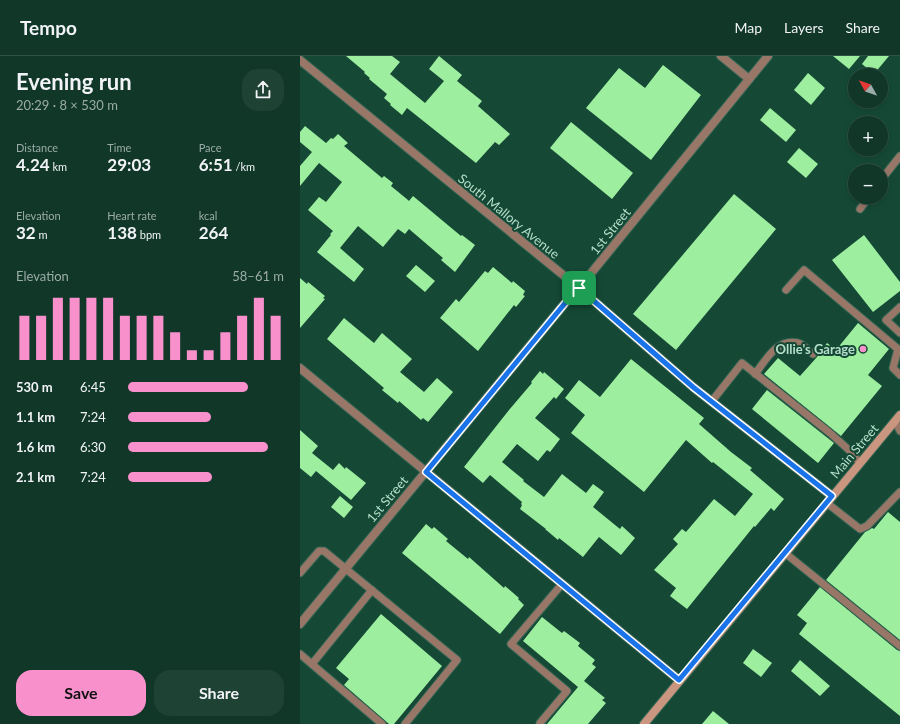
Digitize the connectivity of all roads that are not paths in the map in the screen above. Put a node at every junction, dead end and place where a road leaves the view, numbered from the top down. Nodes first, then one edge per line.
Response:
1 (721, 56) edge
2 (768, 56) edge
3 (300, 60) edge
4 (749, 79) junction
5 (900, 156) edge
6 (888, 171) edge
7 (864, 204) edge
8 (860, 209) dead end
9 (579, 288) junction
10 (786, 290) dead end
11 (900, 307) edge
12 (900, 333) edge
13 (813, 354) dead end
14 (300, 368) edge
15 (755, 374) junction
16 (900, 375) edge
17 (712, 401) junction
18 (897, 418) edge
19 (900, 431) edge
20 (860, 463) junction
21 (426, 472) junction
22 (900, 492) edge
23 (830, 499) junction
24 (785, 553) junction
25 (346, 568) junction
26 (300, 574) edge
27 (562, 584) junction
28 (372, 590) junction
29 (300, 624) edge
30 (900, 646) edge
31 (300, 654) edge
32 (312, 664) junction
33 (679, 680) junction
34 (540, 723) dead end
35 (382, 724) edge
36 (405, 724) edge
37 (644, 724) edge

1 - 4 street
2 - 4 street, 1st Street
3 - 9 street, South Mallory Avenue
4 - 9 street, 1st Street
5 - 6 lane
7 - 8 lane
9 - 17 street, South Mallory Avenue
9 - 21 street, 1st Street
10 - 16 lane
11 - 12 lane
13 - 15 lane
14 - 21 street
15 - 17 lane
15 - 20 lane
17 - 23 street, South Mallory Avenue
18 - 19 lane
18 - 20 main road, Main Street
20 - 23 main road, Main Street
21 - 25 street, 1st Street
21 - 27 street
22 - 23 lane
23 - 24 main road, Main Street
24 - 30 lane
24 - 33 main road, Main Street
25 - 26 lane
25 - 28 lane
25 - 29 street, 1st Street
27 - 33 street
27 - 34 lane
28 - 32 lane
28 - 36 lane
31 - 32 lane
32 - 35 lane
33 - 37 main road, Main Street

